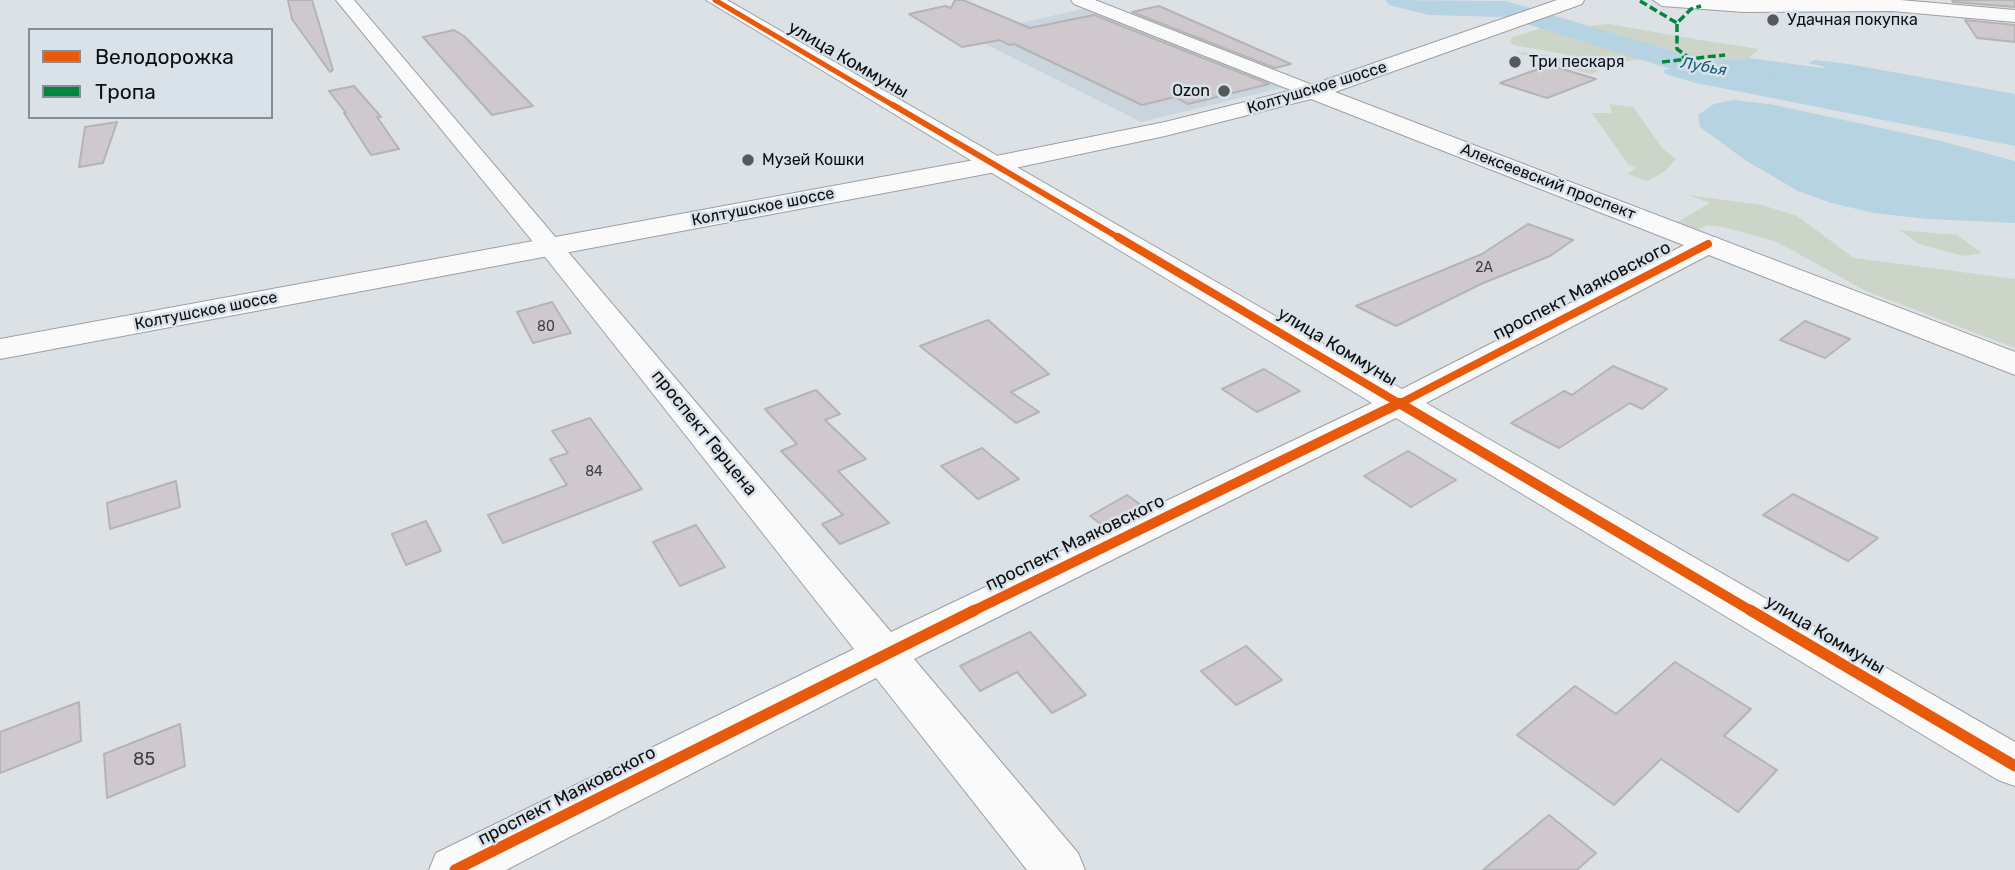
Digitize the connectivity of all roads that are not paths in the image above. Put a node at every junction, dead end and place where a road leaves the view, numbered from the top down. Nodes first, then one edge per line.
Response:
1 (345, 0) edge
2 (715, 0) edge
3 (1080, 0) edge
4 (1575, 0) edge
5 (1595, 0) edge
6 (1662, 0) edge
7 (1685, 1) edge
8 (1551, 10) junction
9 (2015, 16) edge
10 (1312, 92) junction
11 (996, 164) junction
12 (1708, 244) junction
13 (551, 247) junction
14 (0, 349) edge
15 (2015, 364) edge
16 (1400, 403) junction
17 (884, 654) junction
18 (2015, 766) edge
19 (455, 870) edge
20 (1059, 870) edge

1 - 13 street, проспект Герцена
2 - 11 street, улица Коммуны
3 - 10 street, Алексеевский проспект
4 - 8 main road
5 - 8 main road
6 - 7 main road
7 - 9 main road
8 - 10 main road, Колтушское шоссе
10 - 11 main road, Колтушское шоссе
10 - 12 main road, Алексеевский проспект
11 - 13 main road, Колтушское шоссе
11 - 16 street, улица Коммуны
12 - 15 main road, Алексеевский проспект
12 - 16 street, проспект Маяковского
13 - 14 main road, Колтушское шоссе
13 - 17 street, проспект Герцена
16 - 17 street, проспект Маяковского
16 - 18 street, улица Коммуны
17 - 19 street, проспект Маяковского
17 - 20 street, проспект Герцена

